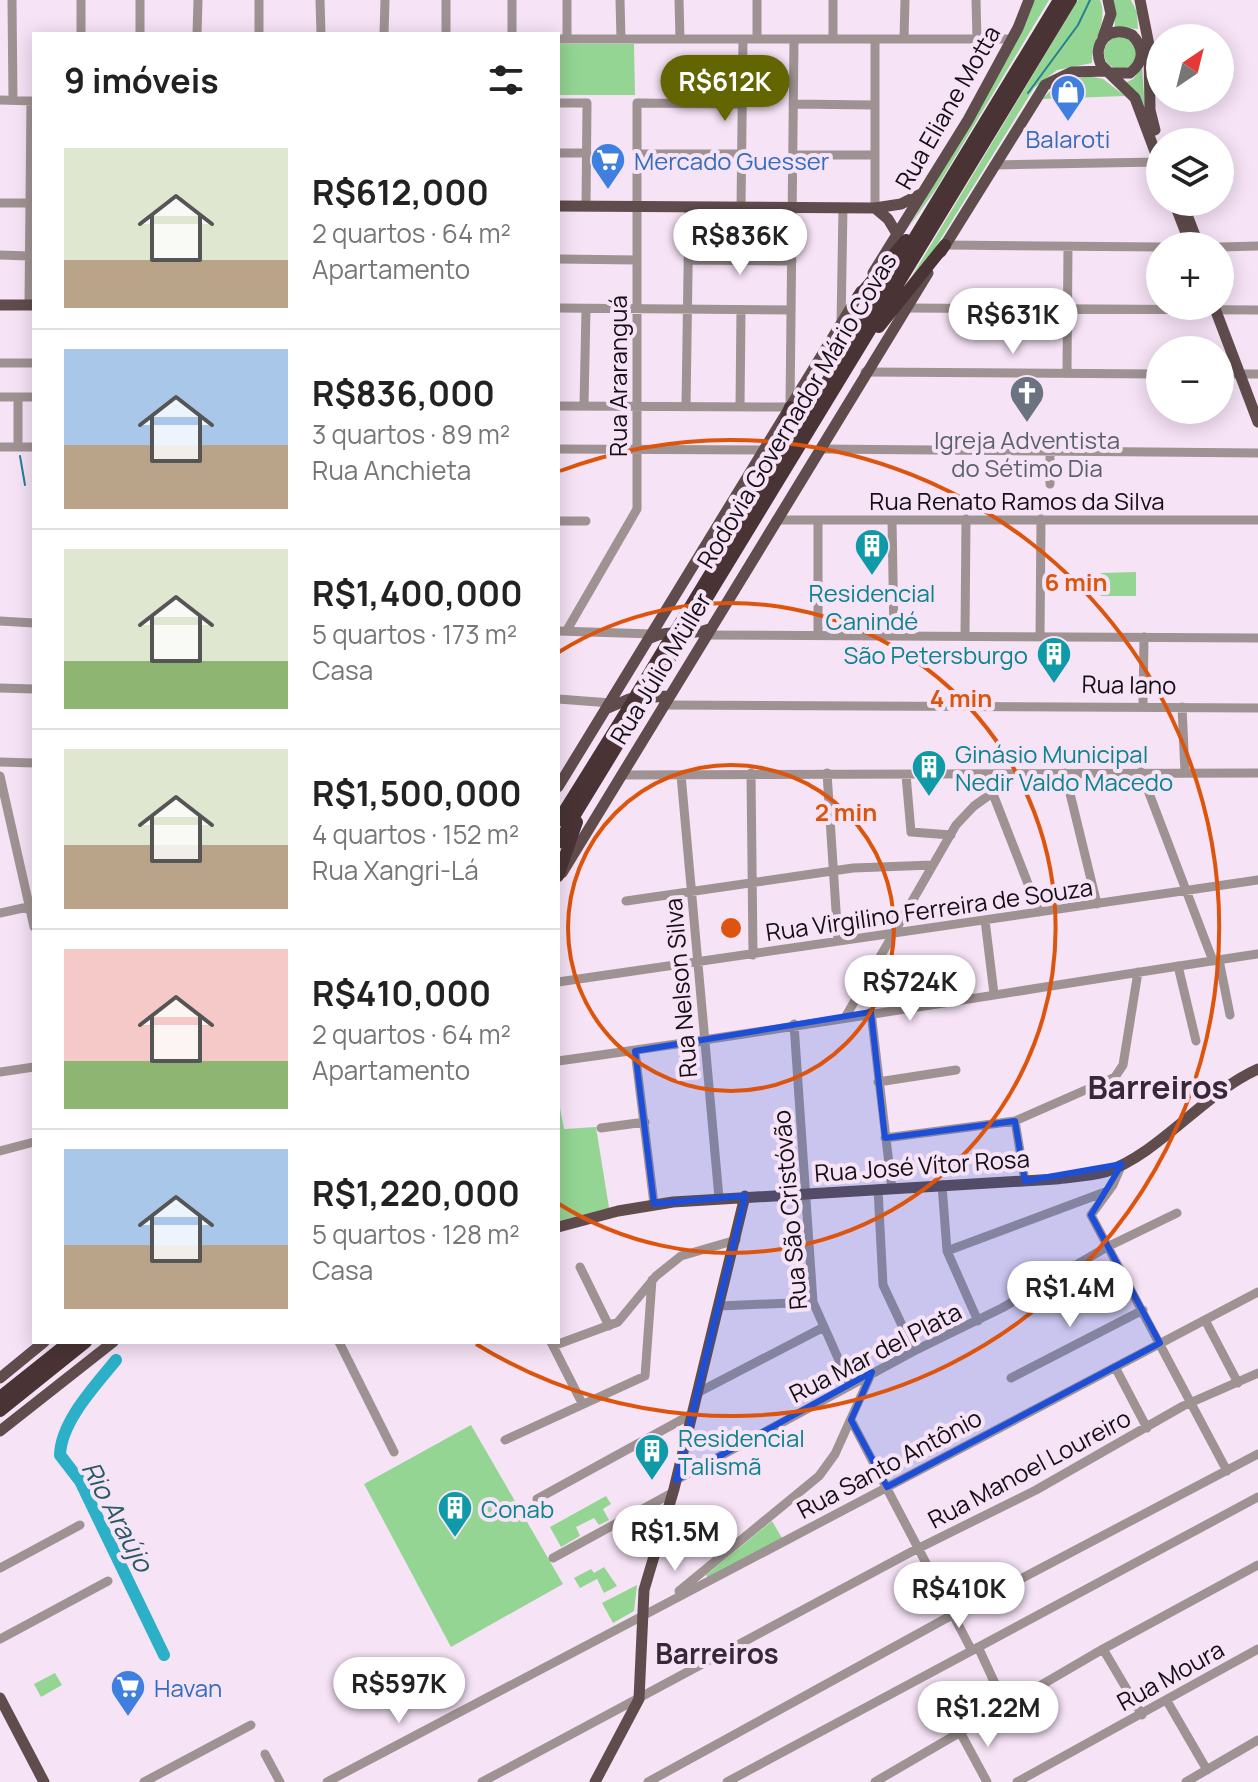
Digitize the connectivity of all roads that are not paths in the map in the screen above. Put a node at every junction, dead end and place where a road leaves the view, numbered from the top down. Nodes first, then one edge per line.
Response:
1 (12, 0) edge
2 (81, 0) edge
3 (140, 0) edge
4 (198, 0) edge
5 (259, 0) edge
6 (320, 0) edge
7 (385, 0) edge
8 (446, 0) edge
9 (512, 0) edge
10 (567, 0) edge
11 (620, 0) edge
12 (679, 0) edge
13 (757, 0) edge
14 (833, 0) edge
15 (905, 0) edge
16 (976, 0) edge
17 (1029, 0) edge
18 (1059, 0) edge
19 (1071, 0) edge
20 (1108, 0) edge
21 (1140, 2) edge
22 (1146, 31) edge
23 (81, 32) edge
24 (140, 32) edge
25 (197, 32) edge
26 (259, 32) edge
27 (321, 32) edge
28 (384, 32) edge
29 (446, 32) edge
30 (512, 32) edge
31 (1132, 35) junction
32 (1103, 38) junction
33 (562, 39) edge
34 (621, 39) junction
35 (680, 39) junction
36 (743, 39) junction
37 (757, 39) junction
38 (794, 39) junction
39 (833, 39) junction
40 (875, 39) junction
41 (904, 39) junction
42 (977, 39) junction
43 (1013, 39) junction
44 (1146, 43) edge
45 (1146, 51) edge
46 (1140, 63) junction
47 (1108, 72) junction
48 (0, 100) edge
49 (13, 100) junction
50 (32, 101) edge
51 (560, 103) edge
52 (742, 104) junction
53 (793, 104) junction
54 (873, 105) junction
55 (1146, 128) edge
56 (560, 153) edge
57 (587, 153) junction
58 (637, 154) junction
59 (741, 154) junction
60 (792, 155) junction
61 (875, 155) junction
62 (1146, 163) edge
63 (994, 165) junction
64 (924, 191) junction
65 (0, 203) edge
66 (32, 203) edge
67 (560, 206) edge
68 (586, 206) junction
69 (637, 207) junction
70 (689, 207) junction
71 (741, 208) junction
72 (792, 208) junction
73 (843, 208) junction
74 (875, 208) junction
75 (931, 210) junction
76 (897, 234) junction
77 (945, 245) junction
78 (1258, 246) edge
79 (1068, 247) junction
80 (1146, 247) edge
81 (1234, 247) edge
82 (0, 255) edge
83 (29, 256) junction
84 (560, 259) edge
85 (637, 260) junction
86 (688, 260) junction
87 (792, 261) junction
88 (858, 297) junction
89 (0, 305) edge
90 (31, 305) edge
91 (560, 308) edge
92 (906, 308) junction
93 (1146, 308) edge
94 (1234, 308) edge
95 (586, 309) junction
96 (637, 309) junction
97 (688, 309) junction
98 (741, 310) junction
99 (791, 310) junction
100 (1068, 310) junction
101 (1258, 310) edge
102 (1224, 320) edge
103 (841, 326) junction
104 (0, 363) edge
105 (32, 363) edge
106 (847, 367) junction
107 (865, 372) junction
108 (1067, 373) junction
109 (1146, 374) edge
110 (1249, 374) edge
111 (0, 397) edge
112 (18, 397) junction
113 (32, 397) edge
114 (1258, 401) edge
115 (560, 406) edge
116 (584, 406) junction
117 (637, 406) junction
118 (686, 406) junction
119 (740, 407) junction
120 (790, 407) junction
121 (1258, 422) edge
122 (0, 447) edge
123 (18, 447) junction
124 (32, 447) edge
125 (560, 449) edge
126 (636, 449) junction
127 (820, 449) junction
128 (764, 450) junction
129 (1050, 451) junction
130 (1258, 453) edge
131 (1050, 484) dead end
132 (764, 486) junction
133 (966, 519) junction
134 (1041, 519) junction
135 (776, 520) junction
136 (818, 520) junction
137 (892, 520) junction
138 (1258, 520) edge
139 (560, 521) edge
140 (586, 521) dead end
141 (0, 621) edge
142 (660, 621) junction
143 (32, 623) edge
144 (563, 630) edge
145 (688, 635) junction
146 (818, 635) junction
147 (652, 636) junction
148 (894, 636) junction
149 (965, 636) junction
150 (1040, 637) junction
151 (1144, 637) junction
152 (1258, 638) edge
153 (0, 688) edge
154 (32, 689) edge
155 (620, 689) junction
156 (560, 699) edge
157 (647, 702) junction
158 (609, 705) junction
159 (1143, 707) junction
160 (1182, 707) junction
161 (1258, 708) edge
162 (0, 762) edge
163 (32, 763) edge
164 (1141, 772) junction
165 (1185, 772) junction
166 (751, 773) junction
167 (827, 773) junction
168 (1065, 773) junction
169 (1258, 773) edge
170 (1019, 774) junction
171 (621, 775) junction
172 (681, 775) junction
173 (906, 775) junction
174 (0, 776) edge
175 (560, 784) edge
176 (993, 794) junction
177 (586, 797) junction
178 (560, 818) edge
179 (951, 835) junction
180 (560, 840) edge
181 (933, 865) junction
182 (832, 871) junction
183 (560, 873) edge
184 (560, 876) edge
185 (1258, 880) edge
186 (752, 883) junction
187 (1189, 890) junction
188 (692, 893) junction
189 (626, 901) dead end
190 (1097, 904) junction
191 (32, 906) edge
192 (1039, 912) junction
193 (0, 913) edge
194 (985, 920) junction
195 (895, 933) junction
196 (838, 941) junction
197 (1258, 954) edge
198 (753, 955) junction
199 (1216, 961) junction
200 (698, 962) junction
201 (1178, 966) junction
202 (1138, 972) junction
203 (560, 982) edge
204 (994, 994) junction
205 (871, 1012) junction
206 (1230, 1015) dead end
207 (846, 1016) junction
208 (794, 1024) junction
209 (1196, 1041) dead end
210 (705, 1042) junction
211 (635, 1051) junction
212 (560, 1061) edge
213 (32, 1067) edge
214 (1258, 1069) edge
215 (956, 1070) dead end
216 (0, 1072) edge
217 (878, 1082) junction
218 (1015, 1121) junction
219 (645, 1122) junction
220 (601, 1128) dead end
221 (885, 1138) junction
222 (32, 1143) edge
223 (0, 1151) edge
224 (1122, 1164) junction
225 (1025, 1181) junction
226 (942, 1185) junction
227 (878, 1189) junction
228 (892, 1189) junction
229 (1105, 1192) junction
230 (805, 1194) junction
231 (745, 1196) junction
232 (719, 1198) junction
233 (654, 1204) junction
234 (1177, 1213) dead end
235 (560, 1227) edge
236 (736, 1240) junction
237 (1107, 1247) junction
238 (947, 1251) junction
239 (580, 1267) dead end
240 (652, 1280) junction
241 (1258, 1292) edge
242 (813, 1302) junction
243 (720, 1306) junction
244 (1143, 1310) junction
245 (1205, 1320) junction
246 (978, 1321) junction
247 (609, 1326) junction
248 (822, 1328) junction
249 (560, 1341) edge
250 (1160, 1343) junction
251 (42, 1344) edge
252 (66, 1344) edge
253 (84, 1344) edge
254 (110, 1344) edge
255 (340, 1344) edge
256 (552, 1344) edge
257 (914, 1351) junction
258 (1115, 1367) junction
259 (1258, 1373) edge
260 (871, 1374) junction
261 (0, 1378) edge
262 (1011, 1378) dead end
263 (1238, 1383) junction
264 (850, 1385) junction
265 (697, 1393) junction
266 (0, 1397) edge
267 (1191, 1402) junction
268 (582, 1403) junction
269 (0, 1411) edge
270 (692, 1414) junction
271 (851, 1420) junction
272 (1147, 1428) junction
273 (0, 1431) edge
274 (505, 1440) dead end
275 (394, 1452) dead end
276 (1258, 1454) edge
277 (1227, 1471) junction
278 (676, 1480) junction
279 (887, 1487) junction
280 (672, 1493) junction
281 (1258, 1497) edge
282 (537, 1499) dead end
283 (80, 1525) dead end
284 (919, 1549) junction
285 (553, 1558) dead end
286 (1258, 1565) edge
287 (0, 1568) edge
288 (704, 1571) junction
289 (710, 1580) junction
290 (108, 1581) dead end
291 (669, 1601) junction
292 (954, 1614) junction
293 (641, 1615) junction
294 (0, 1639) edge
295 (974, 1648) junction
296 (1103, 1649) junction
297 (1258, 1649) edge
298 (639, 1699) junction
299 (1167, 1701) junction
300 (1005, 1705) junction
301 (0, 1707) edge
302 (1142, 1715) junction
303 (251, 1725) dead end
304 (960, 1732) junction
305 (1258, 1740) edge
306 (265, 1754) dead end
307 (1207, 1770) junction
308 (1198, 1779) edge
309 (44, 1782) edge
310 (144, 1782) edge
311 (280, 1782) edge
312 (327, 1782) edge
313 (482, 1782) edge
314 (595, 1782) edge
315 (648, 1782) edge
316 (727, 1782) edge
317 (875, 1782) edge
318 (987, 1782) edge
319 (1017, 1782) edge
320 (1186, 1782) edge

1 - 49 street
2 - 23 street
3 - 24 street
4 - 25 street
5 - 26 street
6 - 27 street
7 - 28 street
8 - 29 street
9 - 30 street
10 - 33 street
11 - 34 street
12 - 35 street
13 - 37 street
14 - 39 street
15 - 41 street
16 - 42 street
17 - 43 main road, Rua Eliane Motta
18 - 75 highway, Rodovia Governador Mário Covas
19 - 106 highway, Rodovia Governador Mário Covas
20 - 32 main road
21 - 22 main road
31 - 32 main road
31 - 44 main road
31 - 46 main road
32 - 47 main road
33 - 34 street
34 - 35 street
35 - 36 street
36 - 37 street
36 - 52 street
37 - 38 street
38 - 39 street
38 - 53 street
39 - 40 street
40 - 41 street
40 - 54 street
41 - 42 street
42 - 43 street
43 - 64 main road, Rua Eliane Motta
45 - 46 main road
46 - 47 main road
47 - 55 main road
47 - 63 main road, Rua Júlio Müller
48 - 49 street
49 - 50 street
50 - 66 street
51 - 57 street
52 - 58 street, Rua Araranguá
52 - 59 street
53 - 54 street
53 - 60 street
54 - 61 street
56 - 57 street
57 - 68 street
58 - 59 street
58 - 69 street, Rua Araranguá
59 - 71 street
60 - 61 street
60 - 72 street
61 - 74 street
62 - 63 street
63 - 77 main road, Rua Júlio Müller
64 - 74 main road
64 - 76 main road, Rua Eliane Motta
65 - 66 street
66 - 83 street
67 - 68 main road
68 - 69 main road
69 - 70 main road
69 - 85 street, Rua Araranguá
70 - 71 main road
70 - 86 street
71 - 72 main road
72 - 73 main road
72 - 87 street
73 - 74 main road
73 - 103 street
74 - 76 main road
75 - 88 highway
75 - 132 highway, Rodovia Governador Mário Covas
76 - 88 main road, Rua Eliane Motta
77 - 79 street
77 - 92 main road, Rua Júlio Müller
77 - 106 highway
78 - 81 street
79 - 80 street
79 - 100 street
82 - 83 street
83 - 90 street
84 - 85 street
85 - 96 street, Rua Araranguá
86 - 87 street
86 - 97 street
87 - 99 street
88 - 103 main road, Rua Eliane Motta
89 - 90 main road
91 - 95 street
92 - 100 street
92 - 107 main road, Rua Júlio Müller
93 - 100 street
94 - 101 street
95 - 96 street
95 - 116 street
96 - 97 street
96 - 117 street, Rua Araranguá
97 - 98 street
97 - 118 street
98 - 99 street
98 - 119 street
99 - 120 street
100 - 108 street
102 - 110 main road
103 - 120 main road, Rua Eliane Motta
104 - 105 street
106 - 145 highway, Rodovia Governador Mário Covas
107 - 108 street
107 - 127 main road, Rua Júlio Müller
108 - 109 street
110 - 114 main road
110 - 121 main road
111 - 112 street
112 - 113 street
112 - 123 street
115 - 116 street
116 - 117 street
117 - 118 street
117 - 126 street, Rua Araranguá
118 - 119 street
119 - 120 street
120 - 128 main road, Rua Eliane Motta
120 - 132 highway
122 - 123 street
123 - 124 street
125 - 126 street
126 - 128 street
126 - 144 street, Rua Araranguá
127 - 129 street
127 - 135 main road, Rua Júlio Müller
128 - 142 main road, Rua Eliane Motta
129 - 130 street
129 - 131 street
132 - 145 highway, Rodovia Governador Mário Covas
133 - 134 street, Rua Renato Ramos da Silva
133 - 137 street, Rua Renato Ramos da Silva
133 - 149 street
134 - 138 street, Rua Renato Ramos da Silva
134 - 150 street
135 - 136 street, Rua Renato Ramos da Silva
135 - 145 main road, Rua Júlio Müller
136 - 137 street, Rua Renato Ramos da Silva
136 - 146 street
137 - 148 street
139 - 140 street
141 - 143 street
142 - 145 main road
142 - 147 main road, Rua Eliane Motta
144 - 147 street
145 - 146 street
145 - 147 main road
145 - 157 highway, Rodovia Governador Mário Covas
145 - 157 main road, Rua Júlio Müller
146 - 148 street
147 - 155 main road, Rua Eliane Motta
148 - 149 street
149 - 150 street
150 - 151 street
151 - 152 street
151 - 159 street
153 - 154 street
155 - 157 main road
155 - 158 main road, Rua Eliane Motta
156 - 158 street, Rua Iano
157 - 158 main road, Rua Iano
157 - 159 street, Rua Iano
157 - 171 main road, Rua Júlio Müller
157 - 177 highway, Rodovia Governador Mário Covas
157 - 178 highway, Rodovia Governador Mário Covas
158 - 175 main road, Rua Eliane Motta
159 - 160 street, Rua Iano
160 - 161 street, Rua Iano
160 - 165 street
162 - 163 street
164 - 165 street
164 - 168 street
164 - 187 street
165 - 169 street
166 - 167 street
166 - 172 street
166 - 186 street
167 - 173 street
167 - 182 street
168 - 170 street
168 - 190 street
170 - 173 street
170 - 176 street
171 - 172 street
171 - 184 main road, Rua Júlio Müller
172 - 188 street, Rua Nelson Silva
173 - 179 street
174 - 191 street
176 - 179 street
176 - 192 street
177 - 180 highway, Rodovia Governador Mário Covas
177 - 183 highway
179 - 181 street
181 - 182 street
181 - 195 street
182 - 186 street
182 - 196 street
185 - 187 street, Rua Virgilino Ferreira de Souza
186 - 188 street
186 - 198 street
187 - 190 street, Rua Virgilino Ferreira de Souza
187 - 199 street
188 - 189 street
188 - 200 street, Rua Nelson Silva
190 - 192 street, Rua Virgilino Ferreira de Souza
191 - 193 street
192 - 194 street, Rua Virgilino Ferreira de Souza
194 - 195 street, Rua Virgilino Ferreira de Souza
194 - 204 street
195 - 196 street, Rua Virgilino Ferreira de Souza
195 - 207 street
196 - 198 street, Rua Virgilino Ferreira de Souza
197 - 199 street
198 - 200 street, Rua Virgilino Ferreira de Souza
199 - 201 street
199 - 206 street
200 - 203 street, Rua Virgilino Ferreira de Souza
200 - 210 street, Rua Nelson Silva
201 - 202 street
201 - 209 street
202 - 204 street
202 - 218 street
204 - 205 street
205 - 207 street
205 - 217 street
207 - 208 street
208 - 210 street
208 - 230 street, Rua São Cristóvão
210 - 211 street
210 - 232 street, Rua Nelson Silva
211 - 212 street
211 - 219 street
213 - 216 street
214 - 224 main road, Rua José Vítor Rosa
215 - 217 street
217 - 221 street
218 - 221 street
218 - 225 street
219 - 220 street
219 - 233 street
221 - 228 street
222 - 223 street
224 - 225 main road, Rua José Vítor Rosa
224 - 229 street
225 - 226 main road, Rua José Vítor Rosa
226 - 228 main road, Rua José Vítor Rosa
226 - 238 street
227 - 228 main road, Rua José Vítor Rosa
227 - 230 main road, Rua José Vítor Rosa
227 - 257 street
229 - 237 street
229 - 238 street
230 - 231 main road, Rua José Vítor Rosa
230 - 242 street, Rua São Cristóvão
231 - 232 main road, Rua José Vítor Rosa
231 - 236 main road
232 - 233 main road, Rua José Vítor Rosa
233 - 235 main road, Rua José Vítor Rosa
234 - 237 street, Rua Mar del Plata
236 - 240 street
236 - 243 main road
237 - 244 street
237 - 246 street, Rua Mar del Plata
238 - 246 street
239 - 247 street
240 - 247 street
240 - 268 street
241 - 245 street, Rua Santo Antônio
242 - 243 street
242 - 248 street, Rua São Cristóvão
243 - 265 main road
244 - 250 street
244 - 262 street
245 - 250 street, Rua Santo Antônio
245 - 263 street
246 - 257 street, Rua Mar del Plata
247 - 249 street
248 - 264 street, Rua São Cristóvão
248 - 265 street
250 - 258 street, Rua Santo Antônio
250 - 267 street
251 - 261 main road
252 - 266 highway
253 - 269 highway
254 - 273 main road
255 - 275 street
256 - 268 street
257 - 260 street, Rua Mar del Plata
258 - 272 street
258 - 279 street, Rua Santo Antônio
259 - 263 street, Rua Manoel Loureiro
260 - 264 street, Rua Mar del Plata
260 - 271 street
263 - 267 street, Rua Manoel Loureiro
264 - 278 street, Rua Mar del Plata
265 - 270 main road
267 - 272 street, Rua Manoel Loureiro
267 - 277 street
268 - 274 street
270 - 278 main road
270 - 282 street
271 - 279 street
271 - 288 street
272 - 284 street, Rua Manoel Loureiro
276 - 277 street
277 - 292 street
278 - 280 main road
279 - 284 street
279 - 289 street, Rua Santo Antônio
280 - 285 street
280 - 293 main road
281 - 295 street
283 - 287 street
284 - 292 street
284 - 298 street, Rua Manoel Loureiro
286 - 296 street
288 - 289 street
288 - 291 street
289 - 291 street, Rua Santo Antônio
290 - 294 street
291 - 293 street, Rua Santo Antônio
292 - 295 street
292 - 315 street
293 - 298 main road
293 - 312 street, Rua Santo Antônio
295 - 300 street
295 - 316 street
296 - 300 street
296 - 302 street
297 - 299 street, Rua Moura
298 - 313 street, Rua Manoel Loureiro
298 - 314 main road
299 - 302 street, Rua Moura
299 - 307 street
300 - 304 street
301 - 309 main road
302 - 319 street, Rua Moura
303 - 310 street
304 - 317 street
304 - 318 street
305 - 307 street
306 - 311 street
307 - 308 street
308 - 320 street

